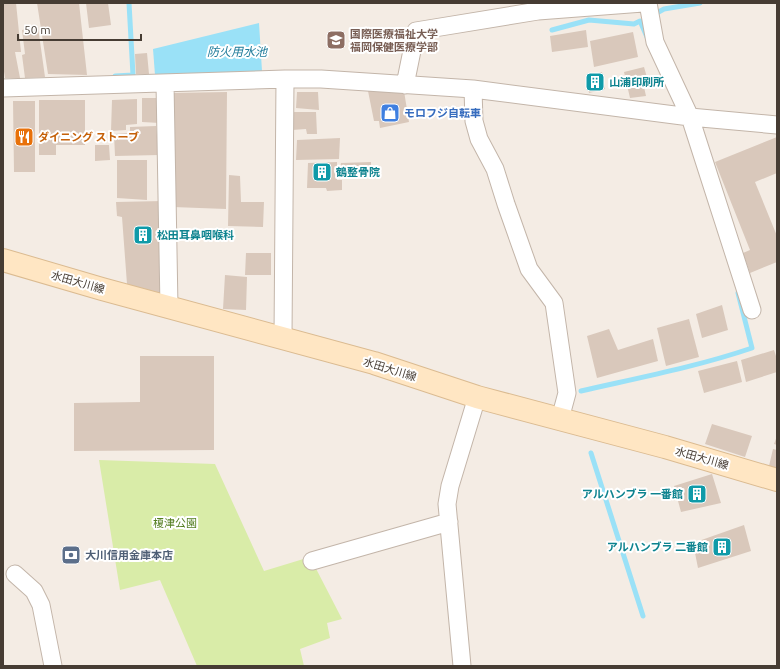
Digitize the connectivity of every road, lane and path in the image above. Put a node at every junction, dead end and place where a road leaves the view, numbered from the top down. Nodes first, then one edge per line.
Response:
1 (643, 3) edge
2 (648, 3) edge
3 (285, 79) junction
4 (165, 83) junction
5 (405, 85) junction
6 (3, 88) edge
7 (473, 89) junction
8 (690, 117) junction
9 (777, 125) edge
10 (3, 260) edge
11 (169, 307) junction
12 (752, 310) dead end
13 (282, 337) junction
14 (477, 396) junction
15 (560, 419) junction
16 (777, 480) edge
17 (449, 522) junction
18 (312, 561) dead end
19 (15, 574) dead end
20 (53, 666) edge
21 (462, 666) edge

1 - 5 street
2 - 8 street
3 - 4 street
3 - 5 street
3 - 13 street
4 - 6 street
4 - 11 street
5 - 7 street
7 - 8 street
7 - 15 street
8 - 9 street
8 - 12 street
10 - 11 main road, 水田大川線
11 - 13 main road, 水田大川線
13 - 14 main road, 水田大川線
14 - 15 main road, 水田大川線
14 - 17 street
15 - 16 main road, 水田大川線
17 - 18 street
17 - 21 street
19 - 20 street

